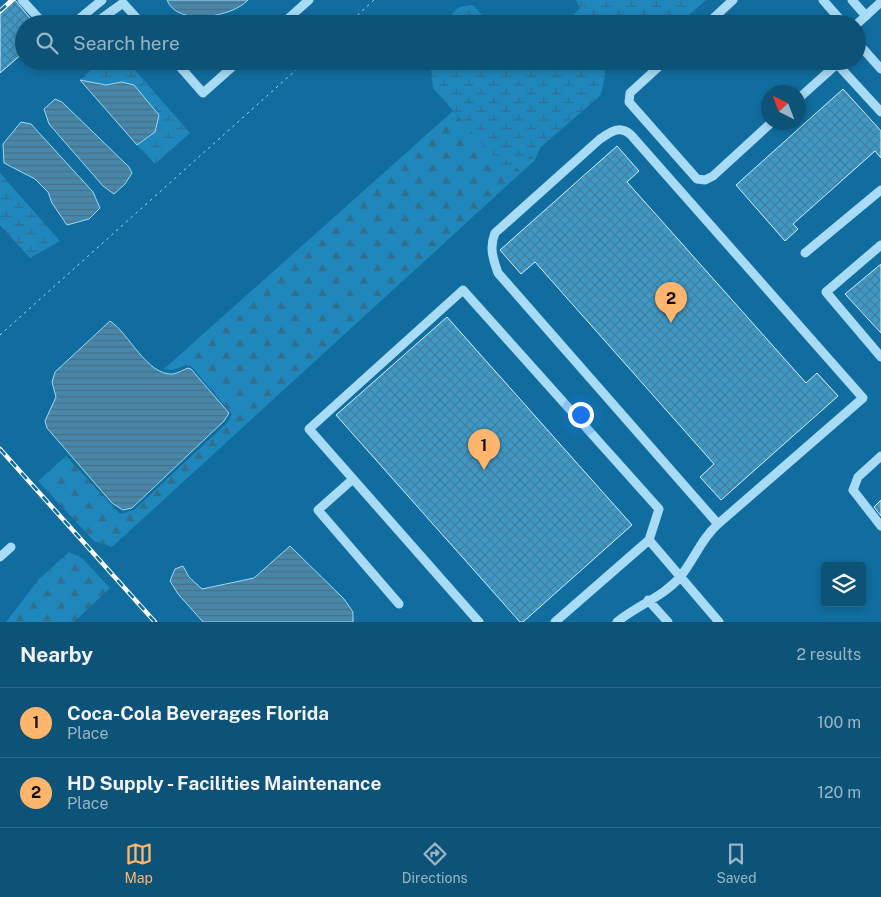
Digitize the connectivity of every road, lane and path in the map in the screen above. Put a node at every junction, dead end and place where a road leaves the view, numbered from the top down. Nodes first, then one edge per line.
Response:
1 (22, 0) edge
2 (102, 0) edge
3 (310, 0) edge
4 (374, 0) edge
5 (733, 0) edge
6 (823, 0) edge
7 (852, 0) edge
8 (881, 2) edge
9 (36, 15) edge
10 (84, 15) edge
11 (106, 15) edge
12 (134, 15) edge
13 (292, 15) edge
14 (358, 15) edge
15 (717, 15) edge
16 (836, 15) edge
17 (865, 15) edge
18 (866, 16) edge
19 (866, 53) edge
20 (881, 69) edge
21 (182, 70) edge
22 (229, 70) edge
23 (296, 70) edge
24 (655, 70) edge
25 (830, 70) edge
26 (846, 70) edge
27 (806, 91) edge
28 (881, 112) edge
29 (763, 130) edge
30 (881, 190) edge
31 (881, 245) edge
32 (805, 253) dead end
33 (0, 335) edge
34 (881, 357) edge
35 (881, 456) edge
36 (353, 479) junction
37 (718, 524) junction
38 (881, 526) edge
39 (649, 540) junction
40 (11, 547) dead end
41 (0, 557) edge
42 (679, 576) junction
43 (648, 600) junction
44 (399, 604) dead end
45 (479, 622) edge
46 (555, 622) edge
47 (617, 622) edge
48 (668, 622) edge
49 (719, 622) edge

1 - 9 street
2 - 10 street
3 - 13 street
4 - 14 path
5 - 15 street
6 - 16 street
7 - 17 street
8 - 18 street
11 - 12 street
19 - 20 street
21 - 22 street
23 - 33 path
24 - 29 street
25 - 27 street
26 - 28 street
30 - 32 street
31 - 34 street
35 - 38 street
36 - 39 street
36 - 44 street
36 - 45 street
37 - 37 street
37 - 42 street
39 - 42 street
39 - 46 street
40 - 41 street
42 - 43 street
42 - 49 street
43 - 47 street
43 - 48 street

